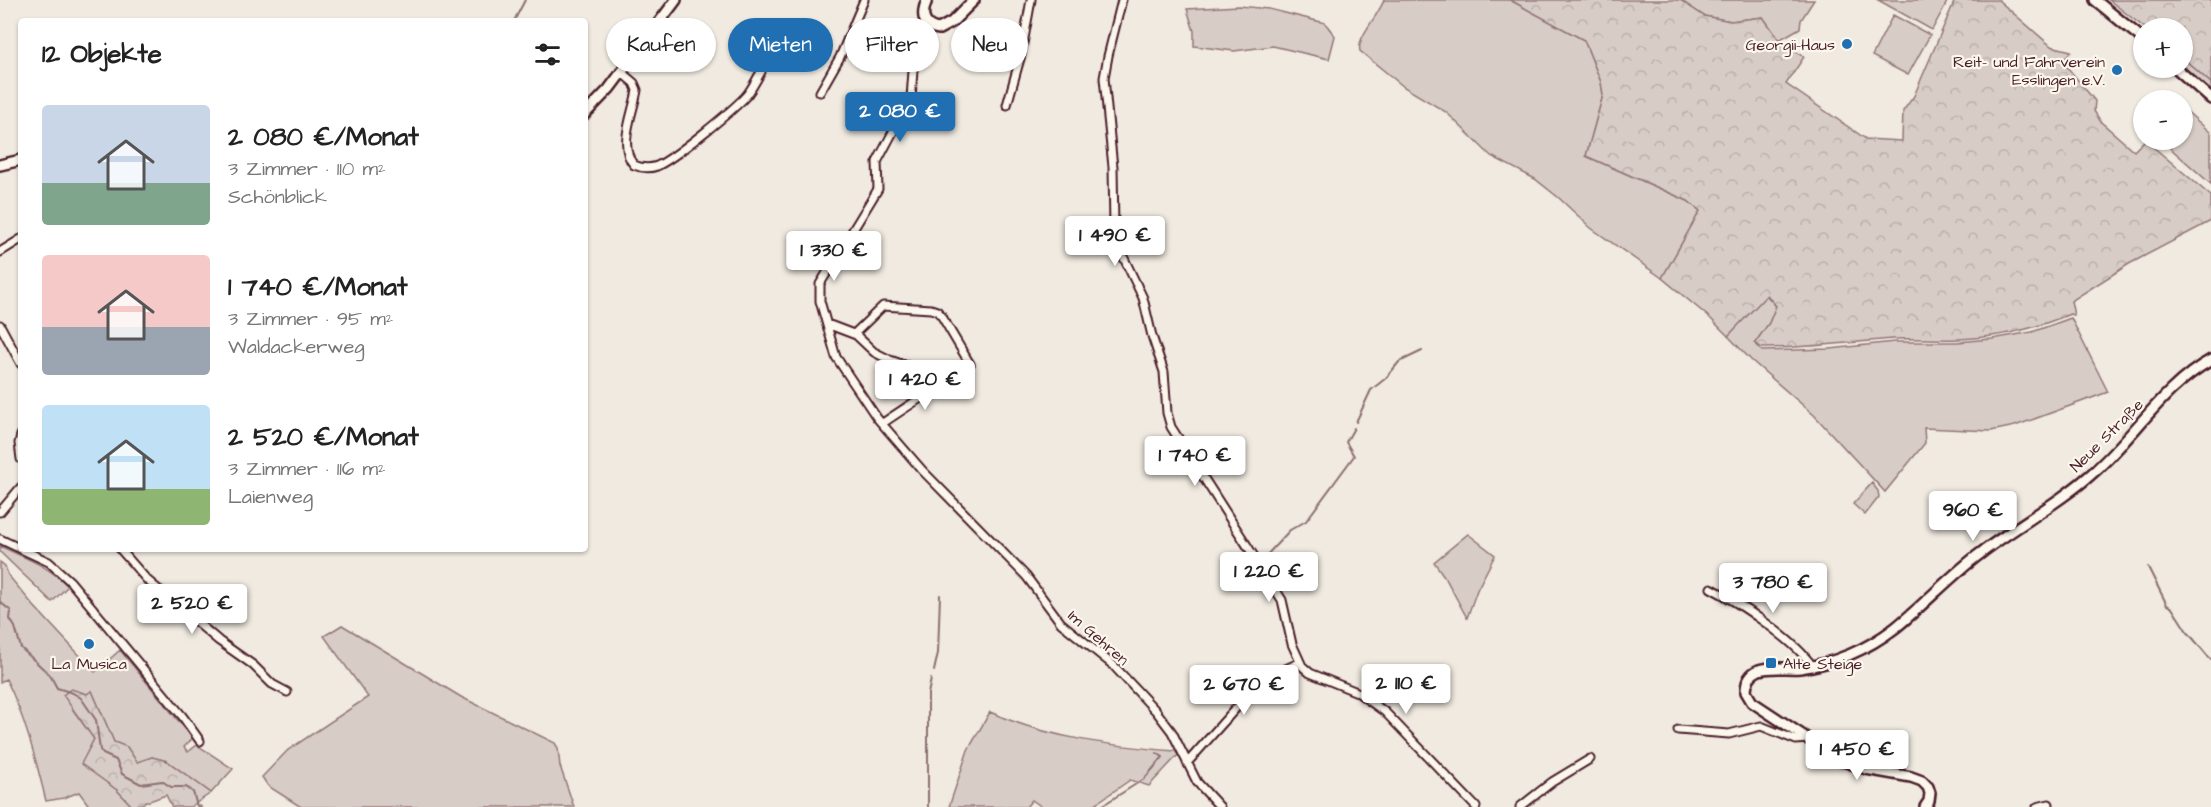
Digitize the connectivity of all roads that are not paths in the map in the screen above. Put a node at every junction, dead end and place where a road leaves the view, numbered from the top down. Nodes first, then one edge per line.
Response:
1 (676, 0) edge
2 (864, 0) edge
3 (927, 0) edge
4 (974, 0) edge
5 (1031, 0) edge
6 (1122, 0) edge
7 (2095, 0) edge
8 (662, 18) edge
9 (924, 18) edge
10 (939, 29) edge
11 (2133, 31) edge
12 (621, 72) joint
13 (761, 72) dead end
14 (913, 72) edge
15 (2187, 78) edge
16 (820, 92) dead end
17 (2211, 99) edge
18 (1007, 105) dead end
19 (588, 111) edge
20 (18, 161) edge
21 (0, 165) edge
22 (18, 241) edge
23 (0, 252) edge
24 (827, 324) junction
25 (0, 325) edge
26 (854, 334) junction
27 (18, 358) edge
28 (2211, 360) edge
29 (946, 379) junction
30 (883, 423) junction
31 (18, 491) edge
32 (0, 512) edge
33 (0, 539) edge
34 (18, 548) edge
35 (27, 552) edge
36 (123, 552) edge
37 (1711, 588) dead end
38 (1299, 663) junction
39 (1812, 666) junction
40 (287, 692) dead end
41 (1678, 730) dead end
42 (1808, 739) junction
43 (200, 741) dead end
44 (1590, 759) dead end
45 (1187, 763) junction
46 (2049, 804) dead end
47 (1220, 807) edge
48 (1476, 807) edge
49 (1520, 807) edge
50 (1926, 807) edge
51 (2037, 807) edge

1 - 8 street
2 - 16 street
3 - 9 street
4 - 10 street
5 - 18 street
6 - 38 street
7 - 11 street
12 - 13 street
12 - 19 street
14 - 24 street, Im Gehren
15 - 17 street
20 - 21 street
22 - 23 street
24 - 26 street
24 - 30 street, Im Gehren
25 - 27 street
26 - 29 street
26 - 29 street
28 - 39 street, Neue Straße
29 - 30 street
30 - 45 street, Im Gehren
31 - 32 street
33 - 34 street
35 - 43 street
36 - 40 street
37 - 39 street
38 - 45 street
38 - 48 street
39 - 42 street, Neue Straße
41 - 42 street
42 - 50 street, Neue Straße
44 - 49 street
45 - 47 street, Im Gehren
46 - 51 street

